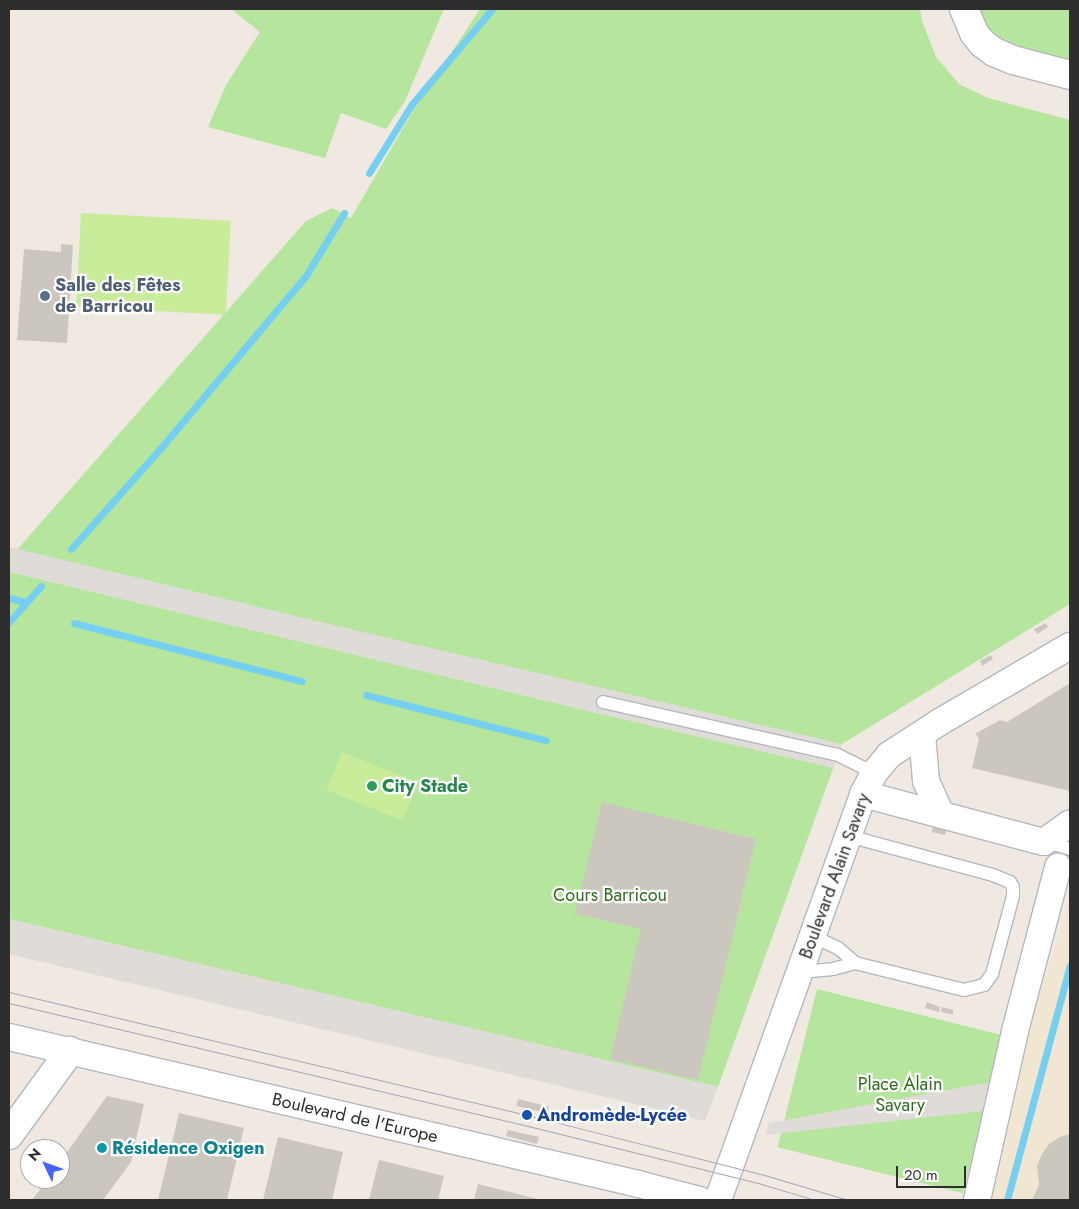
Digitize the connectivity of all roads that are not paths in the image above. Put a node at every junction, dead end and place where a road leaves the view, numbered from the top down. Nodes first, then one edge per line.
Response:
1 (964, 9) edge
2 (1070, 75) edge
3 (1070, 646) edge
4 (603, 702) dead end
5 (922, 734) junction
6 (869, 784) junction
7 (941, 815) junction
8 (1070, 823) edge
9 (848, 836) junction
10 (1044, 842) junction
11 (1064, 858) edge
12 (812, 936) junction
13 (856, 962) junction
14 (800, 972) junction
15 (9, 1037) edge
16 (70, 1051) junction
17 (9, 1135) edge
18 (700, 1200) edge
19 (718, 1200) edge
20 (977, 1200) edge

1 - 2 main road
3 - 5 street, Boulevard Alain Savary
4 - 6 lane
5 - 6 street, Boulevard Alain Savary
5 - 7 street
6 - 7 street
6 - 9 street, Boulevard Alain Savary
7 - 10 street
8 - 10 street
9 - 12 street, Boulevard Alain Savary
9 - 13 lane
10 - 11 lane
11 - 20 street
12 - 13 lane
12 - 14 street, Boulevard Alain Savary
13 - 14 lane
14 - 19 street, Boulevard Alain Savary
15 - 16 street, Boulevard de l'Europe
16 - 17 main road
16 - 18 street, Boulevard de l'Europe

